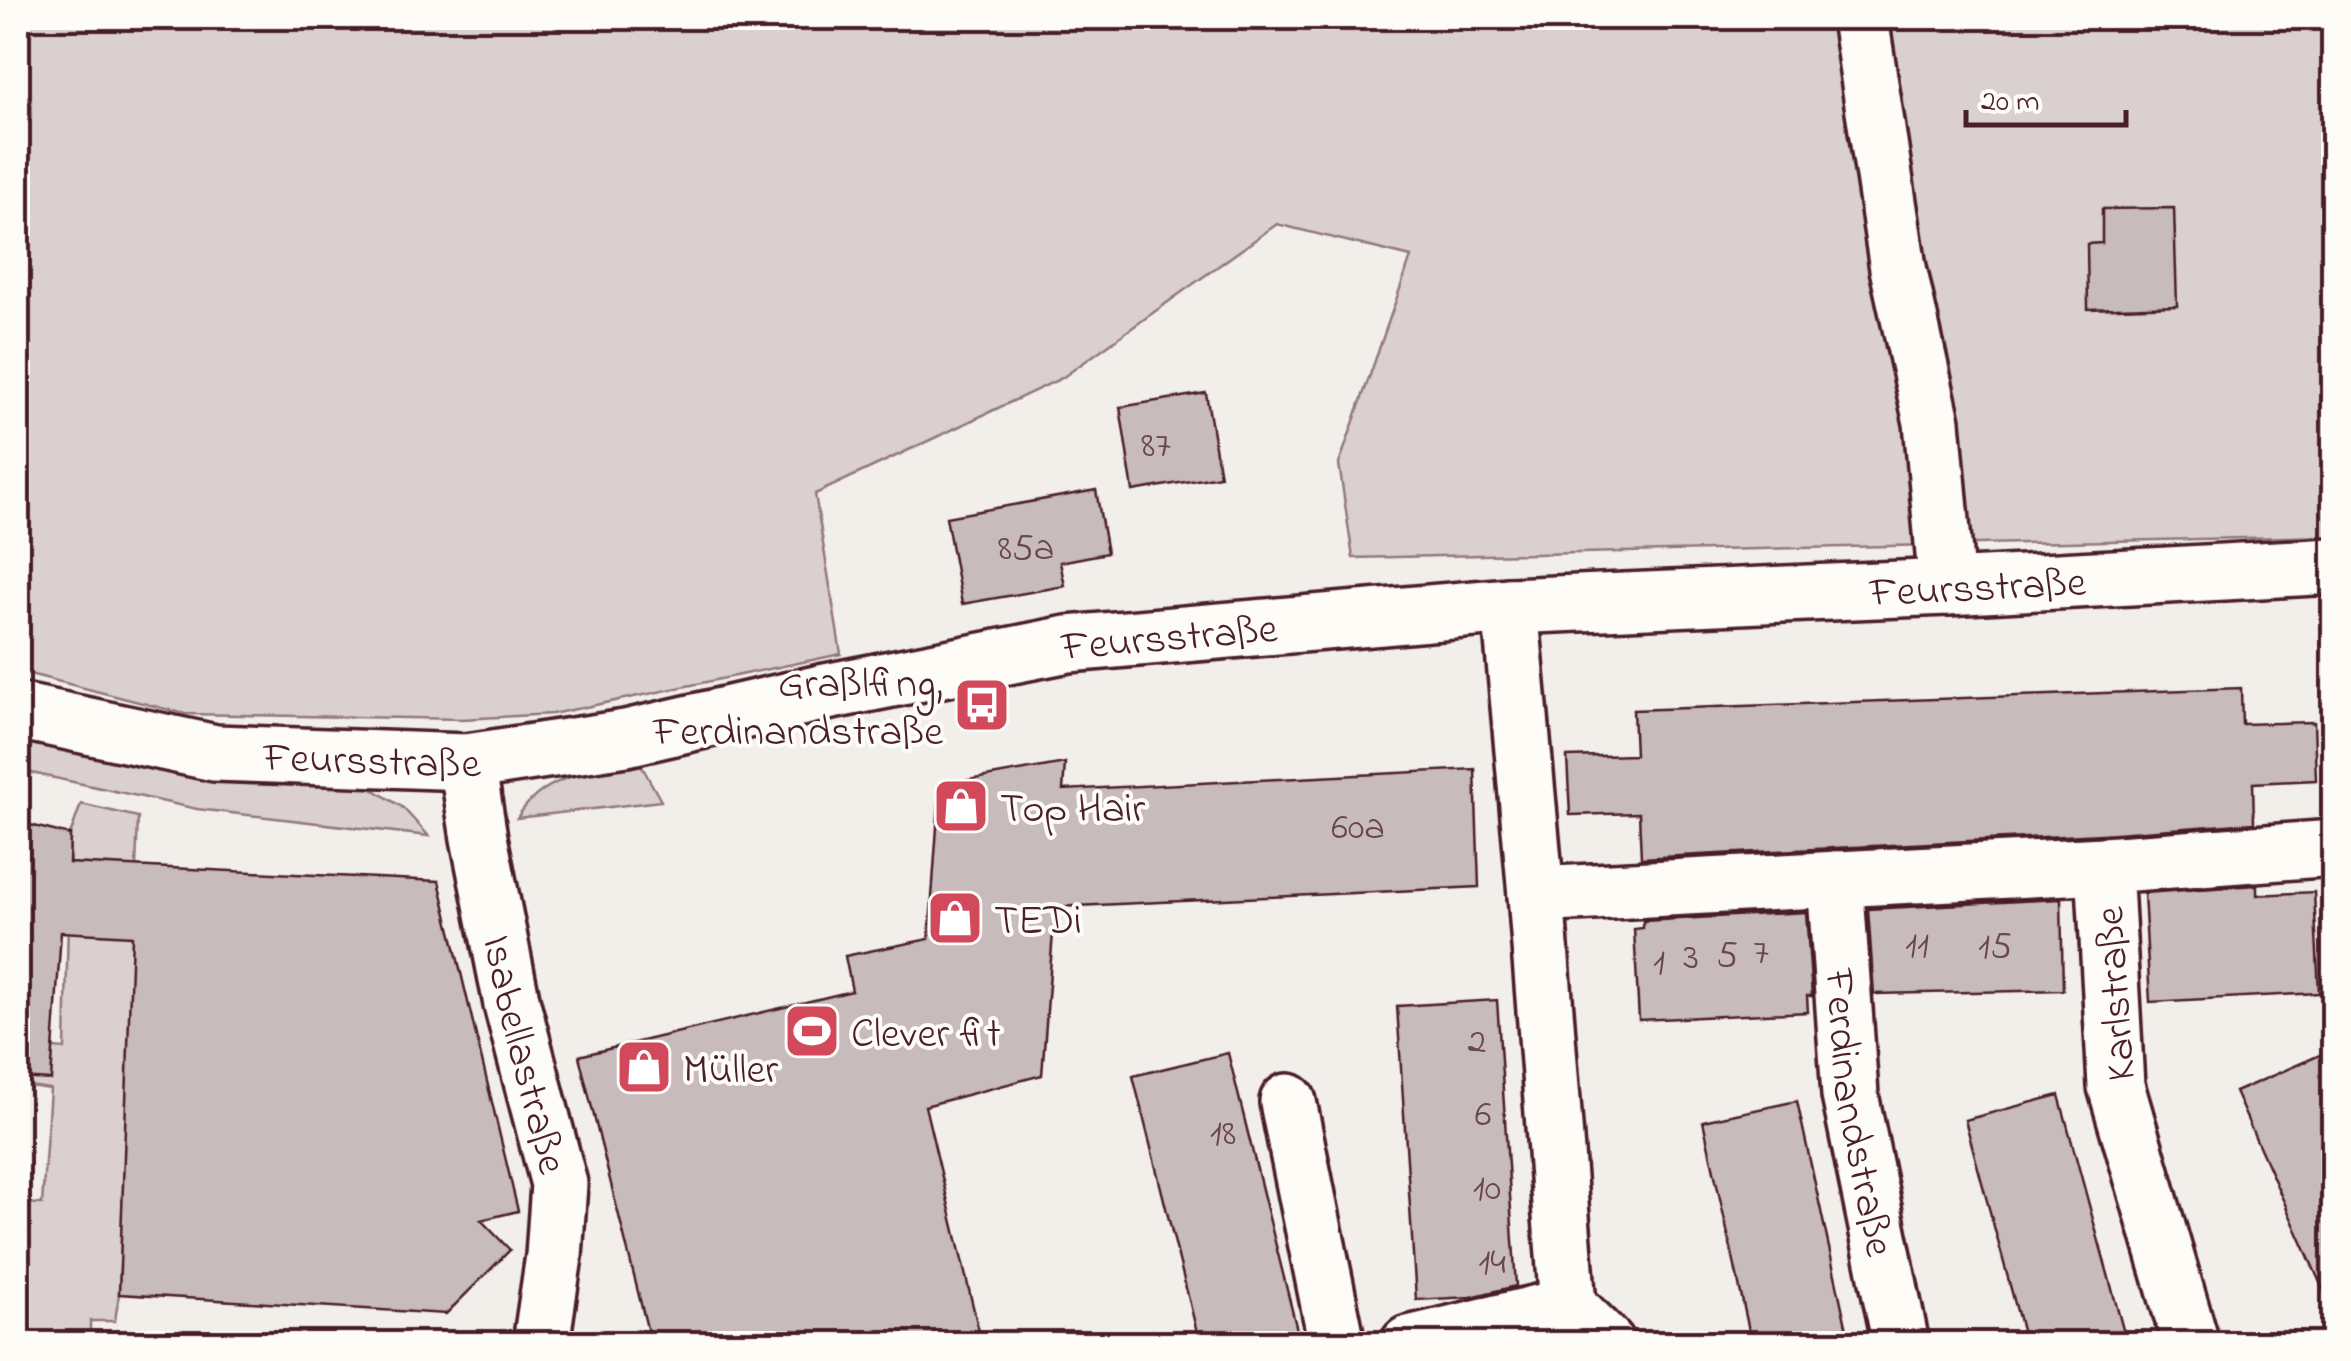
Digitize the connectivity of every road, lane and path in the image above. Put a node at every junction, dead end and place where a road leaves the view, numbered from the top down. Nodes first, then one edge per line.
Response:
1 (1860, 18) edge
2 (2334, 566) edge
3 (1947, 587) junction
4 (1510, 606) junction
5 (18, 711) edge
6 (468, 762) junction
7 (2334, 848) edge
8 (2104, 865) junction
9 (1835, 879) junction
10 (1536, 895) junction
11 (1288, 1102) dead end
12 (1568, 1306) junction
13 (541, 1344) edge
14 (1338, 1344) edge
15 (1408, 1344) edge
16 (1607, 1344) edge
17 (1901, 1344) edge
18 (2191, 1344) edge

1 - 3 street
2 - 3 street, Feursstraße
3 - 4 street, Feursstraße
4 - 6 street, Feursstraße
4 - 10 street
5 - 6 street, Feursstraße
6 - 13 street, Isabellastraße
7 - 8 street, Karlstraße
8 - 9 street
8 - 18 street, Karlstraße
9 - 10 street
9 - 17 street, Ferdinandstraße
10 - 12 street
11 - 14 street
12 - 15 street
12 - 16 street

